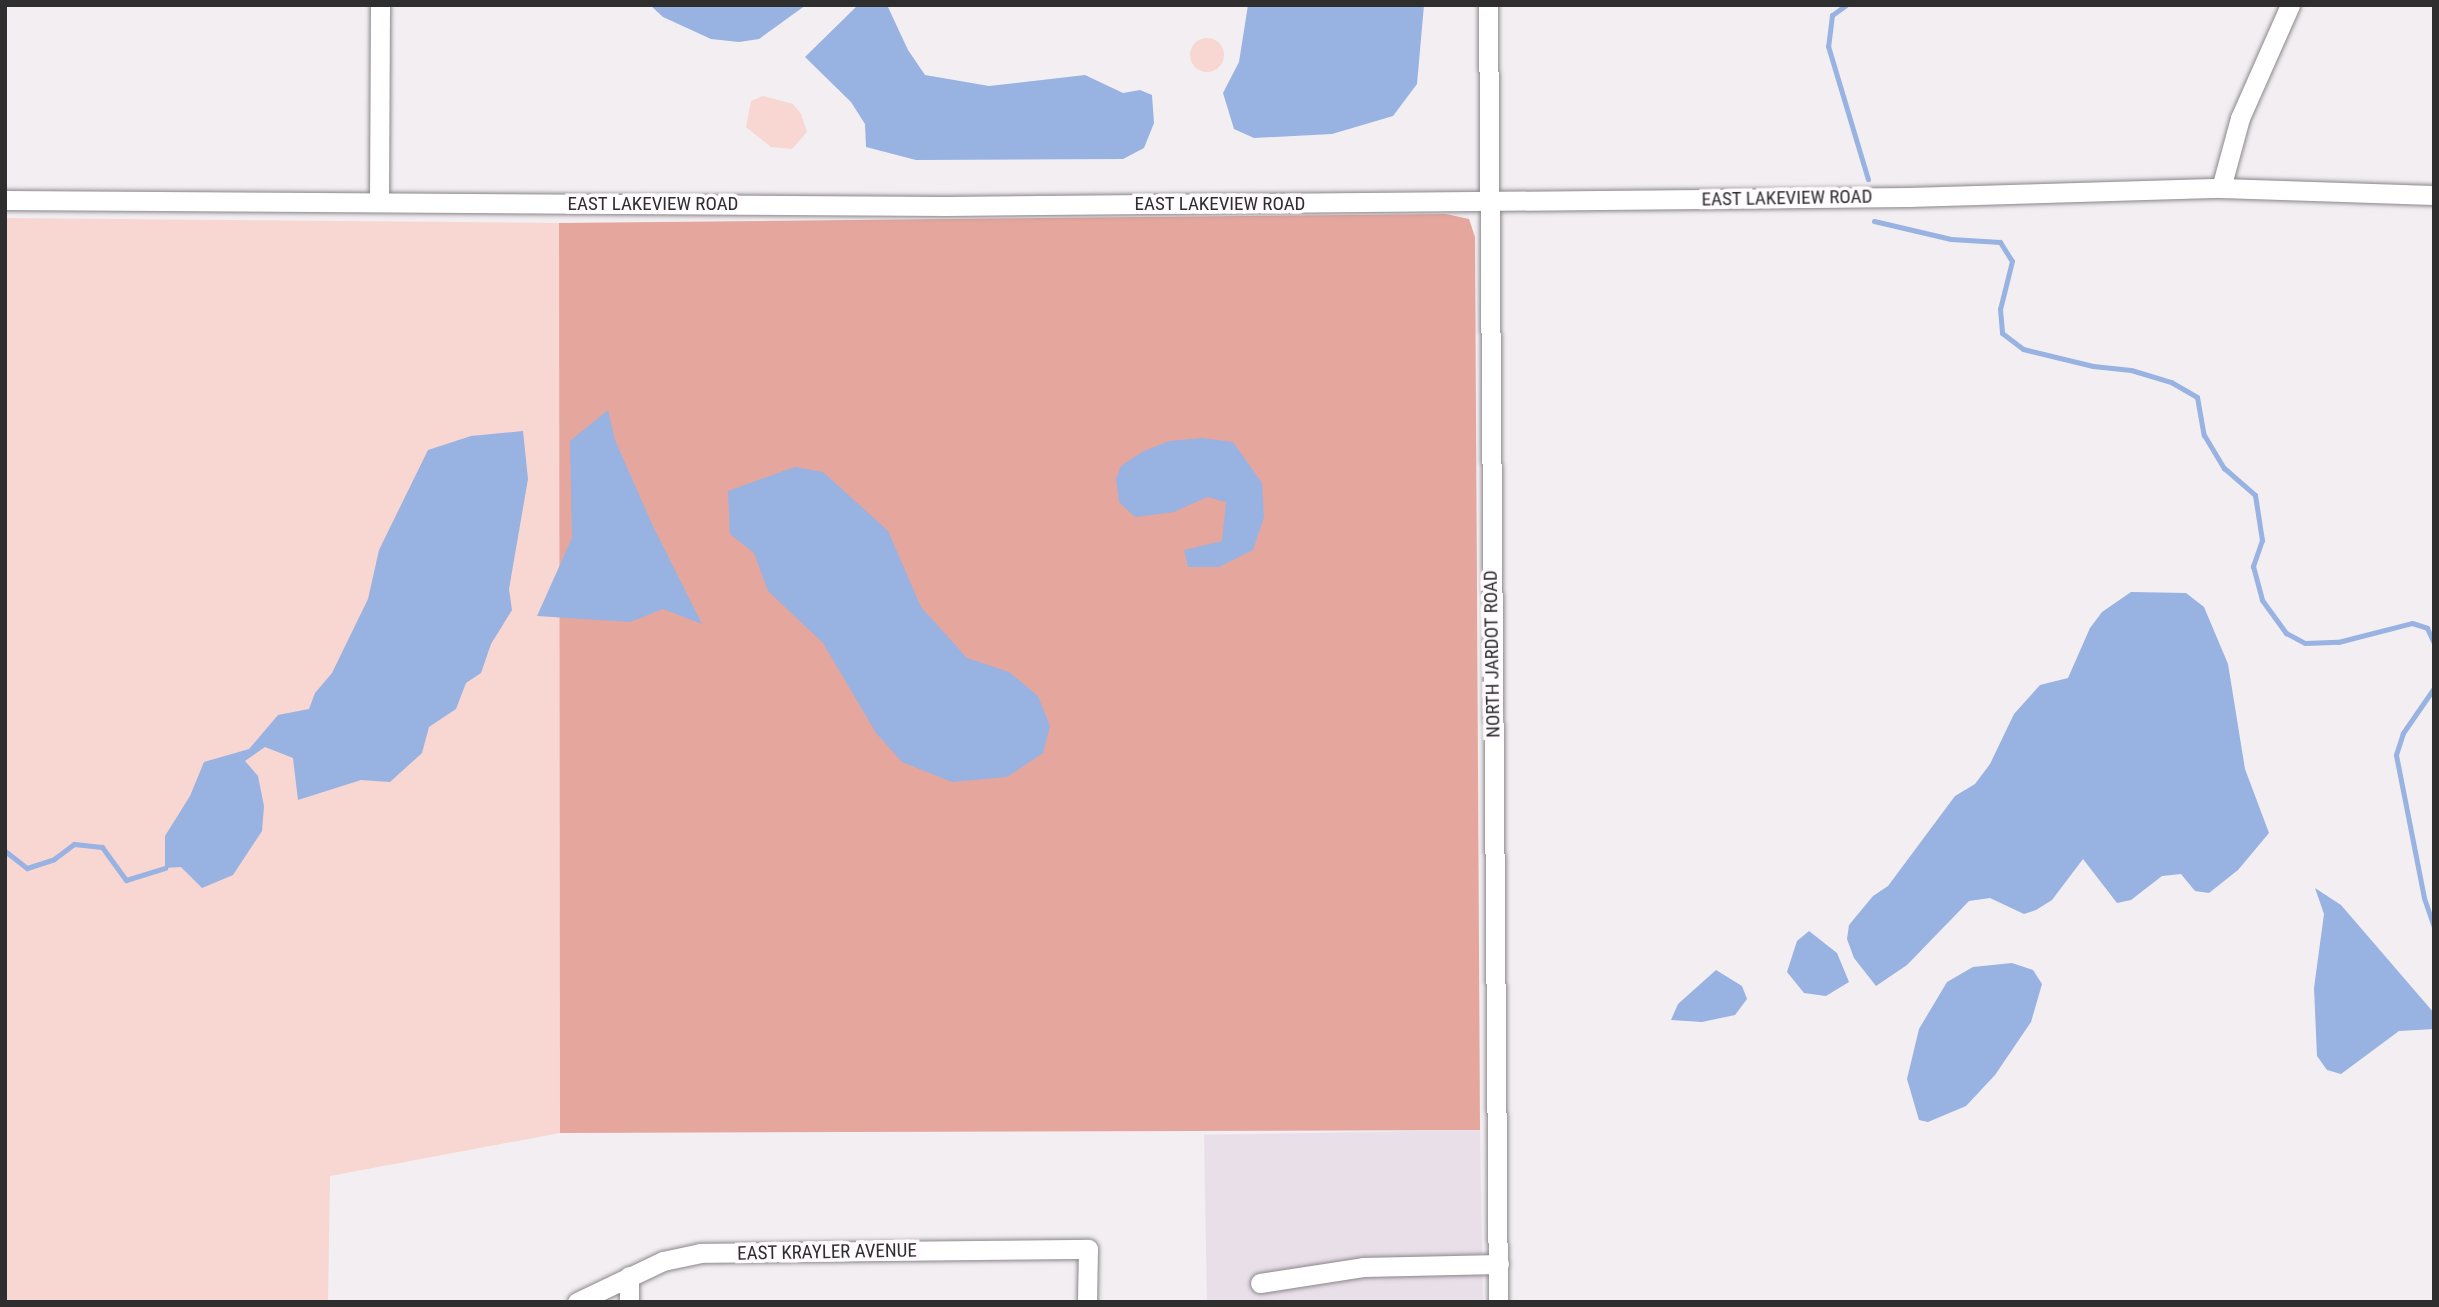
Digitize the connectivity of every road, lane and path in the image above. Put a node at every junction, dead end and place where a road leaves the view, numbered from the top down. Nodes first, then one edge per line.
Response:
1 (380, 5) edge
2 (1488, 5) edge
3 (2290, 5) edge
4 (2221, 188) junction
5 (2434, 195) edge
6 (5, 200) edge
7 (379, 202) junction
8 (1487, 202) junction
9 (1499, 1264) junction
10 (629, 1276) junction
11 (1260, 1283) dead end
12 (577, 1302) edge
13 (629, 1302) edge
14 (1087, 1302) edge
15 (1498, 1302) edge

1 - 7 street
2 - 8 street, NORTH JARDOT ROAD
3 - 4 street
4 - 5 street, EAST LAKEVIEW ROAD
4 - 8 street, EAST LAKEVIEW ROAD
6 - 7 street, EAST LAKEVIEW ROAD
7 - 8 street, EAST LAKEVIEW ROAD
8 - 9 street, NORTH JARDOT ROAD
9 - 11 street
9 - 15 street, NORTH JARDOT ROAD
10 - 12 street, EAST KRAYLER AVENUE
10 - 13 street
10 - 14 street, EAST KRAYLER AVENUE

